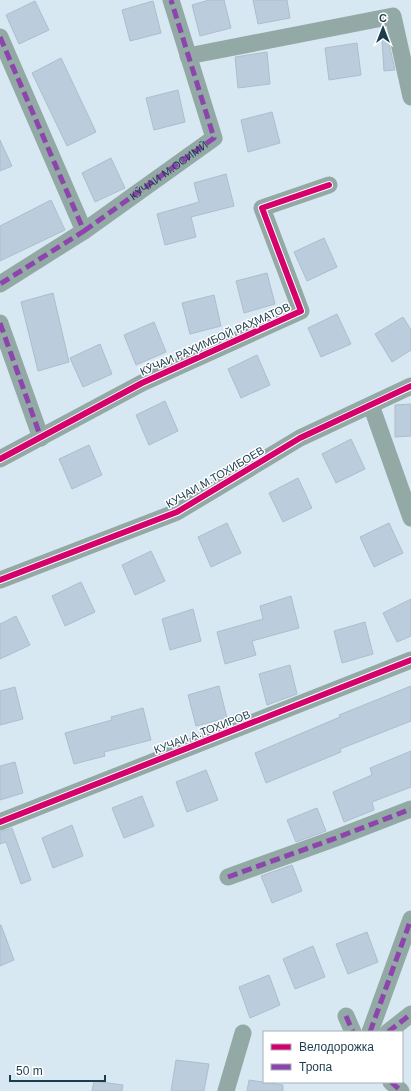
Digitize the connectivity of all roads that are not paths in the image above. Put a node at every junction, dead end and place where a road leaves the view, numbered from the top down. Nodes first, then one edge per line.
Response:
1 (171, 0) edge
2 (0, 37) edge
3 (188, 56) junction
4 (411, 97) edge
5 (329, 185) dead end
6 (84, 231) junction
7 (0, 284) edge
8 (0, 323) edge
9 (411, 386) edge
10 (371, 405) junction
11 (41, 438) junction
12 (0, 459) edge
13 (411, 518) edge
14 (0, 580) edge
15 (411, 660) edge
16 (411, 809) edge
17 (0, 822) edge
18 (228, 877) dead end
19 (411, 919) edge
20 (411, 1014) edge
21 (346, 1016) dead end
22 (352, 1031) edge
23 (370, 1031) edge
24 (389, 1031) edge
25 (243, 1033) dead end
26 (392, 1083) edge
27 (226, 1091) edge
28 (401, 1091) edge

1 - 3 street, КӮЧАИ М.ОСИМӢ
2 - 6 street
3 - 4 street
3 - 6 street, КӮЧАИ М.ОСИМӢ
5 - 11 street, КӮЧАИ РАҲИМБОЙ РАҲМАТОВ
6 - 7 street, КӮЧАИ М.ОСИМӢ
8 - 11 street
9 - 10 street, КУЧАИ М.ТОХИБОЕВ
10 - 13 street
10 - 14 street, КУЧАИ М.ТОХИБОЕВ
11 - 12 street, КӮЧАИ РАҲИМБОЙ РАҲМАТОВ
15 - 17 street, КУЧАИ А.ТОХИРОВ
16 - 18 street
19 - 23 street
20 - 24 street
21 - 22 street
25 - 27 street
26 - 28 street

